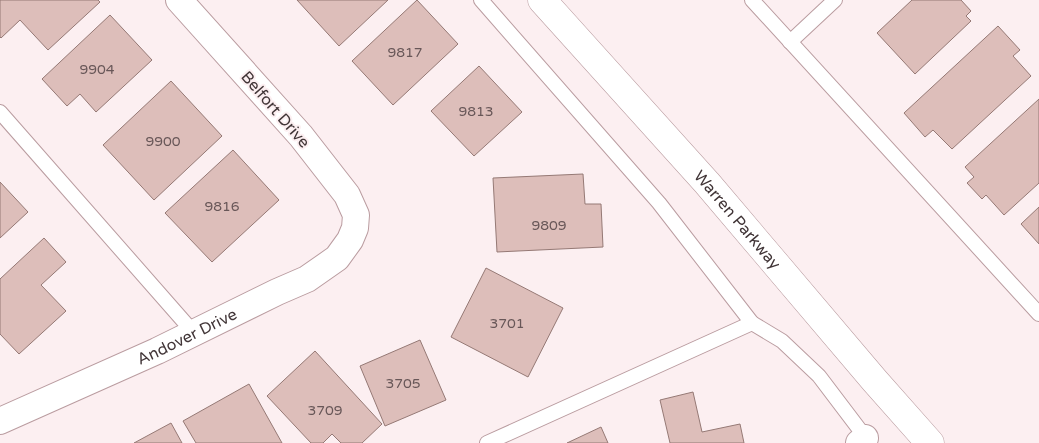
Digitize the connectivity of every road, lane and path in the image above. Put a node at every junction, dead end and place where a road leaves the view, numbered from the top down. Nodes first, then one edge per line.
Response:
1 (179, 0) edge
2 (481, 0) edge
3 (542, 0) edge
4 (752, 0) edge
5 (835, 0) edge
6 (790, 42) junction
7 (0, 112) edge
8 (356, 228) joint
9 (1039, 314) edge
10 (752, 323) junction
11 (194, 333) junction
12 (0, 421) edge
13 (865, 441) edge
14 (487, 443) edge
15 (930, 443) edge

1 - 8 street, Belfort Drive
2 - 10 lane
3 - 15 main road, Warren Parkway
4 - 6 lane
5 - 6 lane
6 - 9 lane
7 - 11 lane
8 - 11 street, Andover Drive
10 - 13 lane
10 - 14 lane
11 - 12 street, Andover Drive

